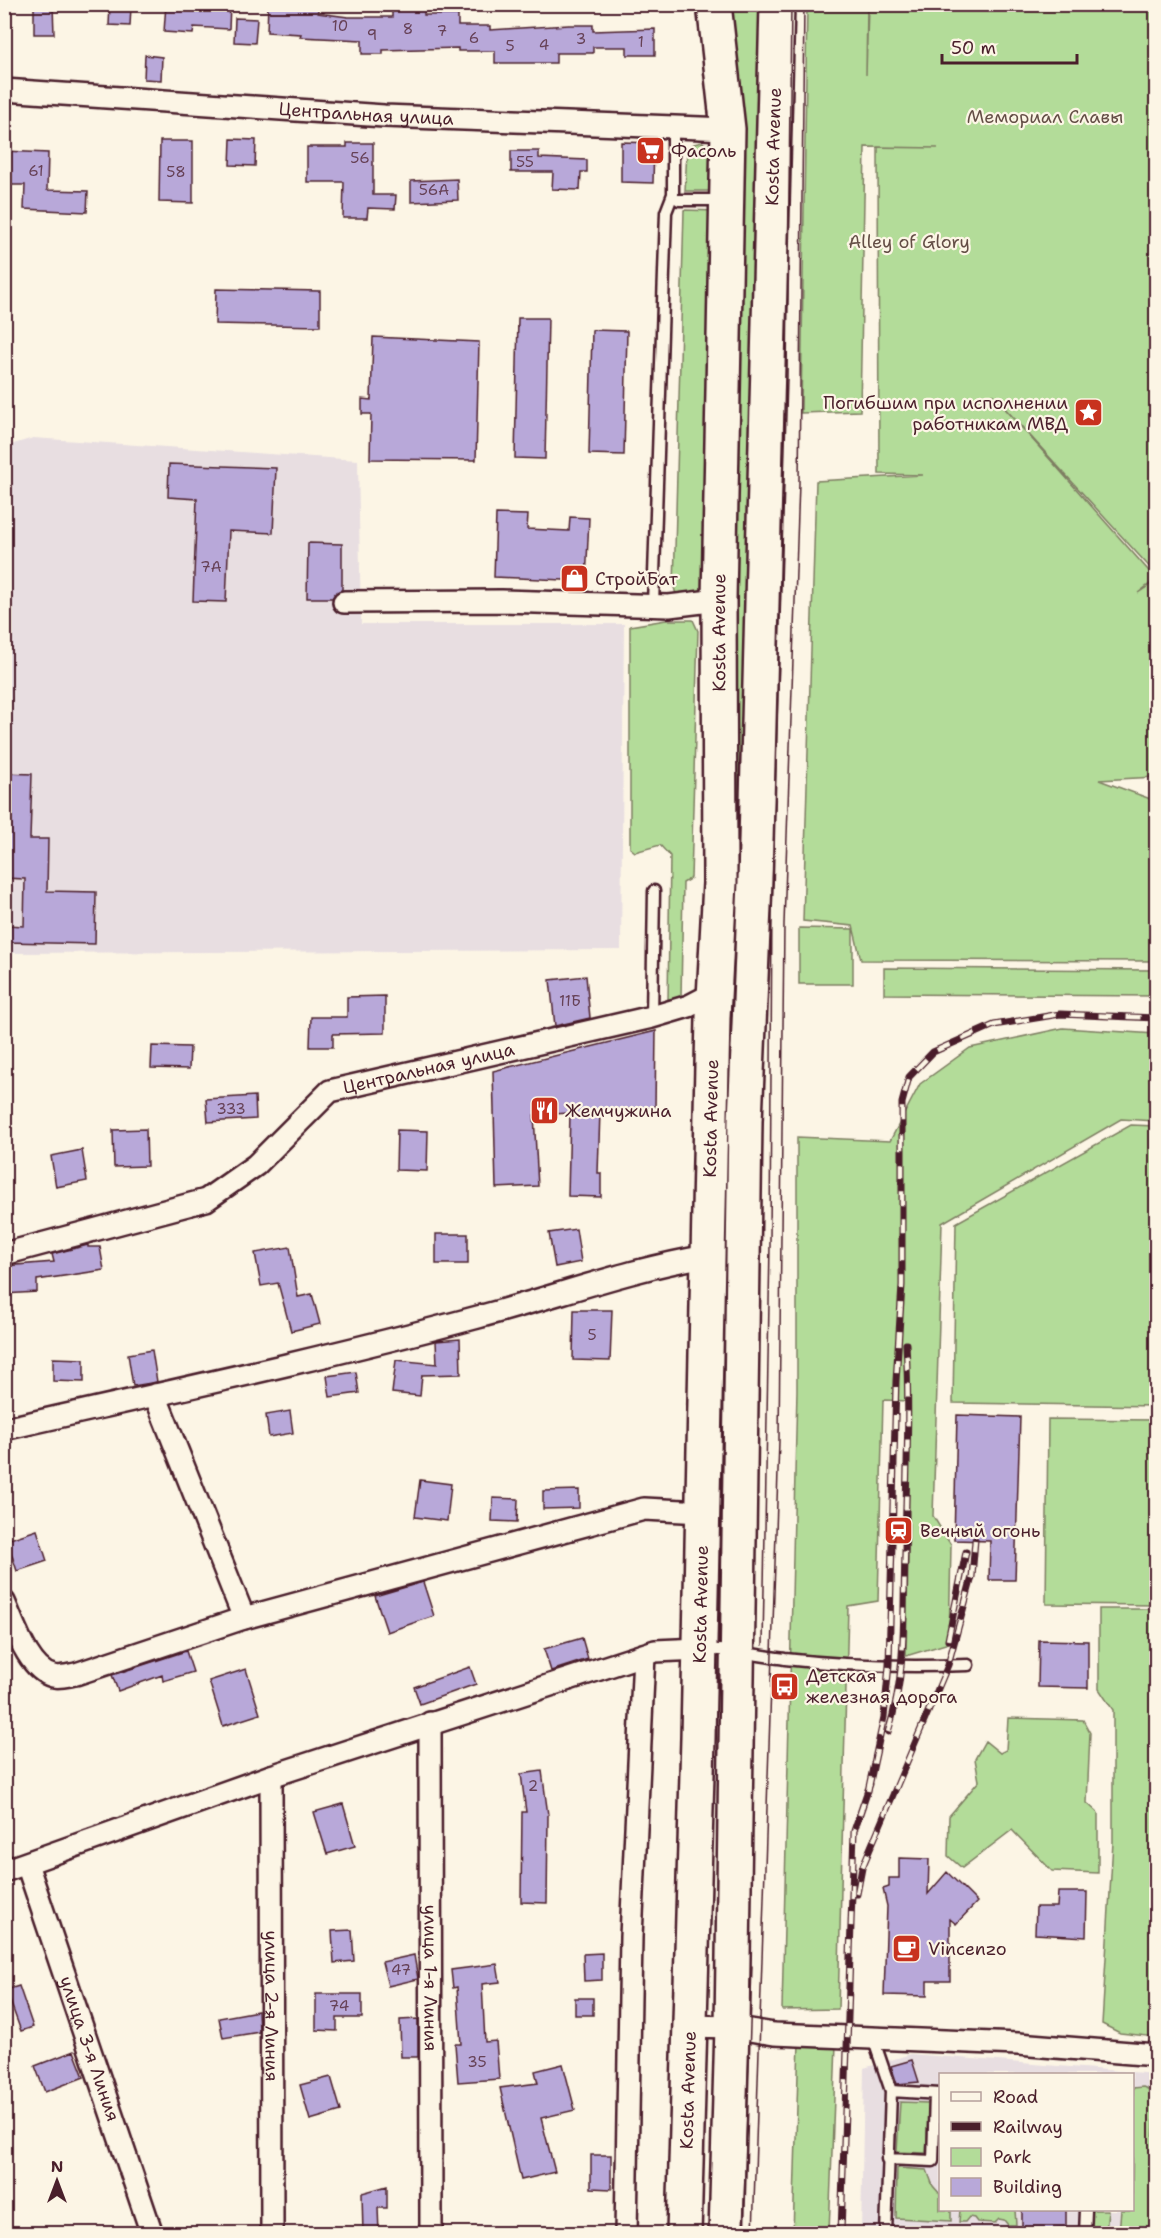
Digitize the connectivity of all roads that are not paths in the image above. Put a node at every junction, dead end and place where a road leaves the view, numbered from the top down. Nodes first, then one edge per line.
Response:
1 (714, 4) edge
2 (777, 4) edge
3 (4, 90) edge
4 (673, 126) junction
5 (728, 129) junction
6 (679, 200) dead end
7 (726, 200) junction
8 (719, 600) junction
9 (344, 602) dead end
10 (653, 605) junction
11 (654, 891) dead end
12 (716, 950) junction
13 (752, 951) junction
14 (714, 993) junction
15 (652, 1017) junction
16 (4, 1254) edge
17 (707, 1256) junction
18 (155, 1395) junction
19 (4, 1429) edge
20 (703, 1512) junction
21 (4, 1602) edge
22 (244, 1618) junction
23 (700, 1649) junction
24 (737, 1651) junction
25 (644, 1655) junction
26 (968, 1665) dead end
27 (430, 1724) junction
28 (271, 1776) junction
29 (27, 1864) junction
30 (4, 1871) edge
31 (688, 2025) junction
32 (732, 2027) junction
33 (873, 2038) junction
34 (1156, 2055) edge
35 (891, 2091) junction
36 (938, 2094) edge
37 (888, 2159) junction
38 (1086, 2211) edge
39 (152, 2234) edge
40 (272, 2234) edge
41 (431, 2234) edge
42 (626, 2234) edge
43 (684, 2234) edge
44 (726, 2234) edge
45 (886, 2234) edge
46 (1085, 2234) edge

1 - 5 main road, Kosta Avenue
2 - 13 main road, Kosta Avenue
3 - 4 street, Центральная улица
4 - 5 street, Центральная улица
4 - 10 lane
5 - 7 main road, Kosta Avenue
6 - 7 lane
7 - 8 main road, Kosta Avenue
8 - 10 street
8 - 12 main road, Kosta Avenue
9 - 10 street
11 - 15 lane
12 - 13 main road
12 - 14 main road, Kosta Avenue
13 - 24 main road, Kosta Avenue
14 - 15 street, Центральная улица
14 - 17 main road, Kosta Avenue
15 - 16 street, Центральная улица
17 - 18 street
17 - 20 main road, Kosta Avenue
18 - 19 street
18 - 22 street
20 - 22 street
20 - 23 main road, Kosta Avenue
21 - 22 street
23 - 24 lane
23 - 25 street
23 - 31 main road, Kosta Avenue
24 - 26 lane
24 - 32 main road, Kosta Avenue
25 - 27 street
25 - 42 street
27 - 28 street
27 - 41 street, улица 1-я Линия
28 - 29 street
28 - 40 street, улица 2-я Линия
29 - 30 street
29 - 39 street, улица 3-я Линия
31 - 32 street
31 - 43 main road, Kosta Avenue
32 - 33 street
32 - 44 main road, Kosta Avenue
33 - 34 street
33 - 35 lane
35 - 36 lane
35 - 37 lane
36 - 37 lane
37 - 45 lane
38 - 46 lane

